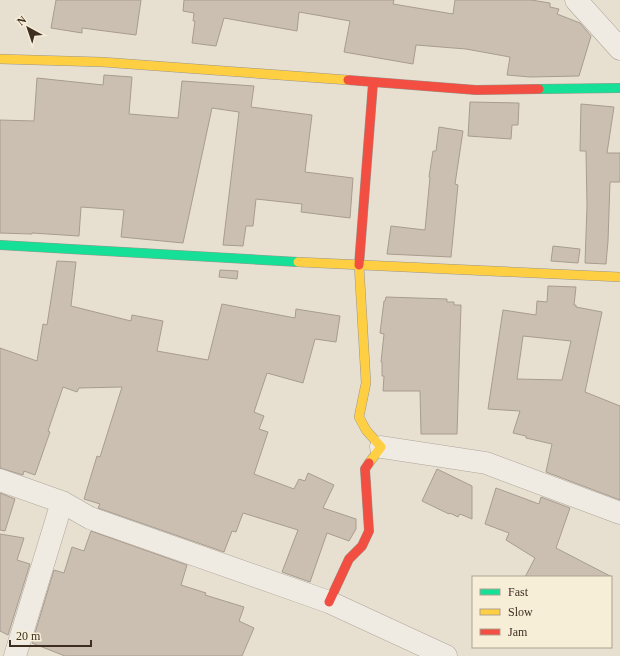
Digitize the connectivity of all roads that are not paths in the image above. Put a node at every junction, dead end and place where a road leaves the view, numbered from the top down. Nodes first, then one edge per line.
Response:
1 (577, 0) edge
2 (620, 49) edge
3 (0, 59) edge
4 (373, 83) junction
5 (620, 88) edge
6 (0, 245) edge
7 (359, 265) junction
8 (620, 277) edge
9 (381, 447) junction
10 (0, 480) edge
11 (62, 502) junction
12 (620, 513) edge
13 (329, 602) junction
14 (15, 656) edge
15 (446, 656) edge

1 - 2 street
3 - 4 street
4 - 5 street
4 - 7 street
6 - 7 street
7 - 8 street
7 - 9 street
9 - 12 street
9 - 13 street
10 - 11 street
11 - 13 street
11 - 14 street
13 - 15 street

